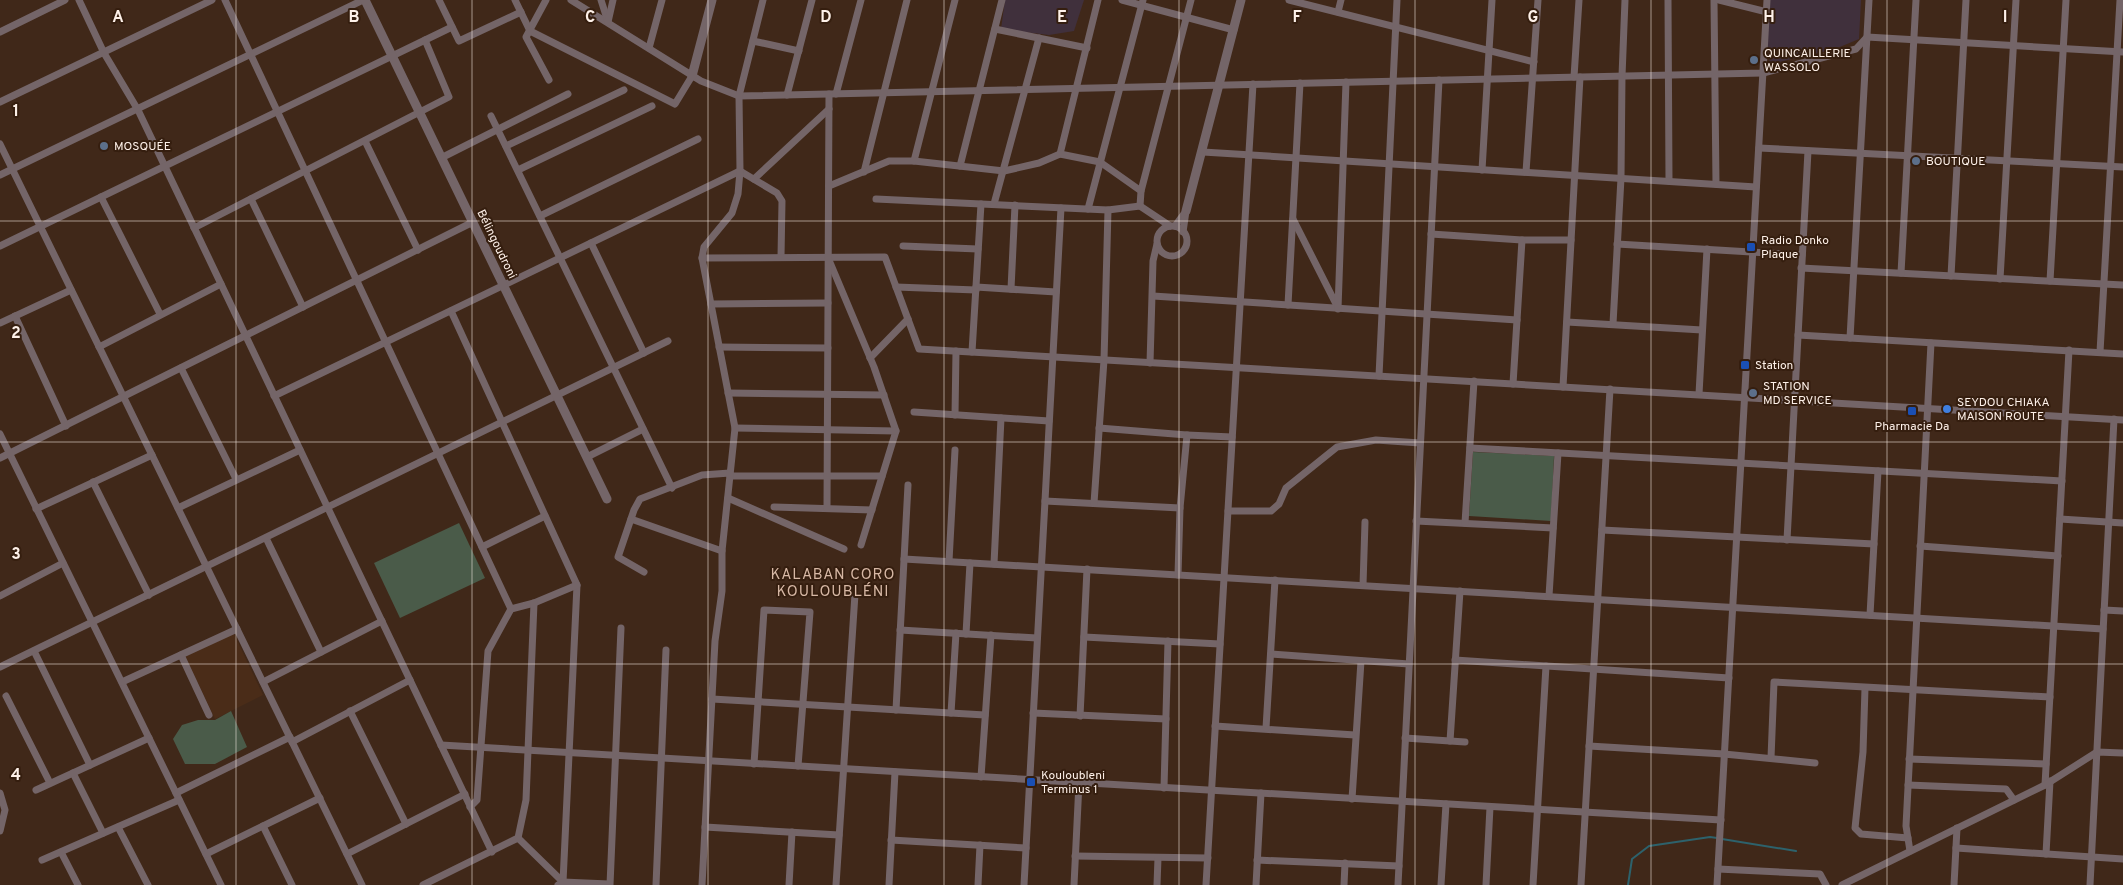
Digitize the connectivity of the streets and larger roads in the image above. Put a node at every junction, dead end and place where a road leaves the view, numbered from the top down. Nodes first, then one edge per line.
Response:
1 (65, 0) edge
2 (79, 0) edge
3 (212, 0) edge
4 (226, 0) edge
5 (364, 0) edge
6 (439, 0) edge
7 (515, 0) edge
8 (546, 0) edge
9 (571, 0) edge
10 (601, 0) edge
11 (613, 0) edge
12 (662, 0) edge
13 (712, 0) edge
14 (763, 0) edge
15 (812, 0) edge
16 (861, 0) edge
17 (907, 0) edge
18 (955, 0) edge
19 (1002, 0) edge
20 (1098, 0) edge
21 (1122, 0) edge
22 (1191, 0) edge
23 (1242, 0) edge
24 (1292, 0) edge
25 (1341, 0) edge
26 (1397, 0) edge
27 (1492, 0) edge
28 (1538, 0) edge
29 (1579, 0) edge
30 (1625, 0) edge
31 (1668, 0) edge
32 (1714, 0) edge
33 (1719, 0) edge
34 (1768, 0) edge
35 (1869, 0) edge
36 (1916, 0) edge
37 (1966, 0) edge
38 (2016, 0) edge
39 (2066, 0) edge
40 (2120, 0) edge
41 (1142, 3) edge
42 (521, 12) junction
43 (1338, 12) junction
44 (1767, 12) junction
45 (1186, 17) junction
46 (608, 22) junction
47 (452, 27) junction
48 (1396, 28) junction
49 (995, 29) junction
50 (530, 30) junction
51 (1234, 30) junction
52 (0, 32) edge
53 (1867, 37) junction
54 (1039, 38) junction
55 (425, 40) junction
56 (1914, 40) junction
57 (753, 41) junction
58 (1964, 43) junction
59 (2013, 46) junction
60 (649, 48) junction
61 (1087, 48) junction
62 (2063, 48) junction
63 (799, 51) junction
64 (1489, 51) junction
65 (2120, 52) edge
66 (104, 53) junction
67 (251, 54) junction
68 (392, 56) junction
69 (1534, 62) junction
70 (1763, 73) junction
71 (1714, 74) junction
72 (1668, 75) junction
73 (692, 76) junction
74 (1622, 76) junction
75 (1577, 77) junction
76 (1533, 78) junction
77 (1487, 79) junction
78 (549, 80) dead end
79 (1439, 80) junction
80 (1393, 81) junction
81 (1346, 82) junction
82 (1300, 83) junction
83 (1253, 84) junction
84 (1219, 85) junction
85 (1168, 86) junction
86 (1120, 87) junction
87 (1076, 88) junction
88 (1025, 89) junction
89 (624, 90) dead end
90 (978, 90) junction
91 (883, 92) junction
92 (931, 92) junction
93 (568, 94) dead end
94 (833, 94) junction
95 (787, 95) junction
96 (739, 96) junction
97 (0, 102) edge
98 (652, 106) dead end
99 (829, 108) junction
100 (138, 110) junction
101 (278, 112) junction
102 (419, 112) junction
103 (491, 116) dead end
104 (498, 130) junction
105 (698, 139) dead end
106 (364, 141) junction
107 (0, 144) edge
108 (506, 146) junction
109 (1759, 148) junction
110 (1808, 151) junction
111 (1203, 152) junction
112 (1861, 153) junction
113 (1060, 154) junction
114 (1249, 155) junction
115 (1908, 156) junction
116 (442, 158) junction
117 (1296, 158) junction
118 (1957, 158) junction
119 (914, 161) junction
120 (1343, 161) junction
121 (2007, 161) junction
122 (1100, 162) junction
123 (1389, 164) junction
124 (2056, 164) junction
125 (165, 166) junction
126 (960, 166) junction
127 (2111, 166) junction
128 (1435, 167) junction
129 (2123, 167) edge
130 (12, 169) junction
131 (518, 170) junction
132 (1004, 170) junction
133 (1482, 170) junction
134 (306, 171) junction
135 (740, 171) junction
136 (864, 172) junction
137 (1526, 172) junction
138 (0, 175) edge
139 (1575, 175) junction
140 (1621, 178) junction
141 (754, 179) junction
142 (1669, 181) junction
143 (1716, 184) junction
144 (829, 186) junction
145 (1756, 187) junction
146 (1141, 191) junction
147 (101, 197) junction
148 (251, 199) junction
149 (876, 199) dead end
150 (981, 204) junction
151 (994, 204) junction
152 (1015, 205) junction
153 (1140, 206) junction
154 (1061, 208) junction
155 (1088, 209) junction
156 (1108, 210) junction
157 (1186, 211) junction
158 (540, 216) junction
159 (1154, 216) junction
160 (1292, 217) junction
161 (473, 222) junction
162 (1172, 226) junction
163 (40, 227) junction
164 (194, 228) junction
165 (1159, 232) junction
166 (1184, 232) junction
167 (1431, 234) junction
168 (1522, 240) junction
169 (1571, 240) junction
170 (591, 243) junction
171 (1157, 244) junction
172 (1617, 244) junction
173 (0, 246) edge
174 (903, 246) dead end
175 (978, 248) junction
176 (1707, 249) junction
177 (418, 250) junction
178 (1752, 252) junction
179 (1163, 254) junction
180 (1802, 255) junction
181 (781, 257) junction
182 (828, 257) junction
183 (560, 258) junction
184 (702, 258) junction
185 (1154, 261) junction
186 (1802, 268) junction
187 (1854, 270) junction
188 (1901, 273) junction
189 (1951, 276) junction
190 (2000, 279) junction
191 (357, 280) junction
192 (2050, 281) junction
193 (221, 284) junction
194 (2104, 284) junction
195 (2123, 285) edge
196 (503, 286) junction
197 (896, 287) junction
198 (976, 289) junction
199 (1011, 289) junction
200 (71, 290) junction
201 (1056, 292) junction
202 (1153, 296) junction
203 (1240, 302) junction
204 (828, 303) junction
205 (711, 304) junction
206 (1288, 305) junction
207 (303, 307) junction
208 (1338, 308) junction
209 (451, 311) junction
210 (1382, 312) junction
211 (160, 314) junction
212 (1428, 314) junction
213 (14, 316) junction
214 (908, 319) junction
215 (1517, 320) junction
216 (1567, 322) junction
217 (0, 323) edge
218 (1612, 324) junction
219 (1702, 330) junction
220 (1798, 335) junction
221 (246, 336) junction
222 (1850, 338) junction
223 (668, 341) dead end
224 (386, 342) junction
225 (1931, 342) junction
226 (99, 346) junction
227 (719, 347) junction
228 (828, 348) junction
229 (2069, 350) junction
230 (956, 351) junction
231 (972, 352) junction
232 (2100, 352) junction
233 (644, 353) junction
234 (2123, 354) edge
235 (1052, 357) junction
236 (870, 358) junction
237 (1104, 360) junction
238 (1150, 363) junction
239 (181, 368) junction
240 (614, 368) junction
241 (1236, 368) junction
242 (1379, 376) junction
243 (1424, 378) junction
244 (1474, 382) junction
245 (1514, 384) junction
246 (1563, 386) junction
247 (1610, 389) junction
248 (728, 393) junction
249 (828, 394) junction
250 (1698, 394) junction
251 (884, 395) junction
252 (274, 396) junction
253 (557, 396) junction
254 (124, 397) junction
255 (1744, 397) junction
256 (1794, 400) junction
257 (1929, 408) junction
258 (914, 412) dead end
259 (955, 415) junction
260 (2066, 416) junction
261 (1001, 418) junction
262 (2114, 419) junction
263 (2123, 420) edge
264 (1049, 421) junction
265 (503, 422) junction
266 (66, 426) junction
267 (735, 428) junction
268 (1099, 428) junction
269 (643, 429) junction
270 (827, 430) junction
271 (896, 431) junction
272 (0, 434) edge
273 (1187, 435) junction
274 (1232, 437) junction
275 (1420, 443) junction
276 (1470, 448) junction
277 (300, 450) junction
278 (954, 450) dead end
279 (1558, 453) junction
280 (10, 454) junction
281 (438, 454) junction
282 (152, 455) junction
283 (1606, 456) junction
284 (587, 457) junction
285 (0, 458) edge
286 (1740, 463) junction
287 (1791, 466) junction
288 (1878, 470) junction
289 (1924, 473) junction
290 (730, 474) junction
291 (827, 476) junction
292 (882, 476) junction
293 (236, 480) junction
294 (2062, 480) junction
295 (93, 482) junction
296 (908, 485) dead end
297 (672, 488) junction
298 (728, 498) junction
299 (607, 499) dead end
300 (1045, 501) junction
301 (1094, 503) junction
302 (774, 507) dead end
303 (36, 508) junction
304 (178, 508) junction
305 (328, 508) junction
306 (827, 508) junction
307 (1180, 508) junction
308 (872, 510) junction
309 (1228, 511) junction
310 (545, 516) junction
311 (631, 518) junction
312 (2060, 519) junction
313 (1416, 521) junction
314 (1365, 522) dead end
315 (2109, 522) junction
316 (2123, 522) edge
317 (1465, 523) junction
318 (1553, 528) junction
319 (1602, 530) junction
320 (1736, 537) junction
321 (266, 538) junction
322 (1787, 540) junction
323 (1874, 544) junction
324 (861, 545) dead end
325 (1920, 546) junction
326 (482, 547) junction
327 (844, 549) dead end
328 (722, 551) junction
329 (2058, 556) junction
330 (904, 559) junction
331 (949, 561) junction
332 (63, 563) junction
333 (970, 563) junction
334 (994, 564) junction
335 (207, 567) junction
336 (1041, 567) junction
337 (1087, 569) junction
338 (644, 572) dead end
339 (1178, 575) junction
340 (1224, 577) junction
341 (1276, 580) junction
342 (577, 585) junction
343 (1363, 586) junction
344 (1412, 588) junction
345 (1460, 591) junction
346 (1, 592) edge
347 (855, 594) dead end
348 (150, 595) junction
349 (1549, 596) junction
350 (1598, 599) junction
351 (534, 603) junction
352 (1732, 607) junction
353 (511, 609) junction
354 (2104, 610) junction
355 (2123, 611) edge
356 (1870, 615) junction
357 (1916, 618) junction
358 (382, 621) junction
359 (92, 623) junction
360 (2054, 626) junction
361 (621, 628) dead end
362 (237, 629) junction
363 (2103, 629) junction
364 (900, 630) junction
365 (956, 633) junction
366 (966, 634) junction
367 (991, 635) junction
368 (1084, 637) junction
369 (1037, 638) junction
370 (1168, 641) junction
371 (1220, 644) junction
372 (666, 650) dead end
373 (34, 651) junction
374 (321, 652) junction
375 (1271, 654) junction
376 (181, 655) junction
377 (1456, 660) junction
378 (1361, 661) junction
379 (1409, 664) junction
380 (1546, 666) junction
381 (0, 667) edge
382 (1594, 669) junction
383 (1728, 678) junction
384 (410, 680) junction
385 (122, 682) junction
386 (263, 682) junction
387 (1866, 688) junction
388 (1912, 691) junction
389 (6, 696) dead end
390 (2050, 697) junction
391 (712, 700) junction
392 (758, 702) junction
393 (803, 704) junction
394 (848, 707) junction
395 (896, 710) junction
396 (350, 711) junction
397 (951, 713) junction
398 (1033, 714) junction
399 (209, 715) dead end
400 (985, 715) junction
401 (1080, 716) junction
402 (1166, 719) junction
403 (1215, 726) junction
404 (1266, 728) junction
405 (1355, 735) junction
406 (149, 738) junction
407 (1405, 738) junction
408 (291, 739) junction
409 (1450, 741) junction
410 (1465, 742) dead end
411 (441, 745) junction
412 (1589, 746) junction
413 (480, 748) junction
414 (528, 751) junction
415 (2097, 752) junction
416 (569, 753) junction
417 (2123, 753) edge
418 (1724, 754) junction
419 (614, 756) junction
420 (663, 758) junction
421 (1771, 758) junction
422 (1909, 759) junction
423 (708, 761) junction
424 (1815, 762) dead end
425 (754, 764) junction
426 (2046, 764) junction
427 (90, 765) junction
428 (798, 766) junction
429 (844, 769) junction
430 (895, 772) junction
431 (73, 773) junction
432 (981, 777) junction
433 (1030, 780) junction
434 (50, 783) junction
435 (1078, 783) junction
436 (2048, 783) junction
437 (1908, 785) junction
438 (1164, 788) junction
439 (36, 790) dead end
440 (1212, 790) junction
441 (1261, 793) junction
442 (0, 794) edge
443 (465, 794) junction
444 (177, 796) junction
445 (320, 798) junction
446 (1352, 799) junction
447 (2014, 800) junction
448 (1402, 802) junction
449 (1446, 804) junction
450 (470, 807) junction
451 (1490, 807) junction
452 (1537, 809) junction
453 (2, 810) edge
454 (1585, 812) junction
455 (1721, 820) junction
456 (406, 824) junction
457 (263, 826) junction
458 (118, 827) junction
459 (705, 827) junction
460 (1957, 828) junction
461 (0, 832) edge
462 (792, 832) junction
463 (103, 833) junction
464 (839, 835) junction
465 (518, 838) junction
466 (1908, 838) junction
467 (891, 840) junction
468 (980, 845) junction
469 (1026, 848) junction
470 (1956, 848) junction
471 (1910, 851) junction
472 (61, 852) junction
473 (492, 852) junction
474 (206, 854) junction
475 (347, 854) junction
476 (2046, 854) junction
477 (1075, 856) junction
478 (2092, 857) junction
479 (1158, 858) junction
480 (1208, 858) junction
481 (2123, 859) edge
482 (42, 860) dead end
483 (1258, 860) junction
484 (1345, 864) junction
485 (1399, 866) junction
486 (1718, 869) junction
487 (561, 884) edge
488 (78, 885) edge
489 (148, 885) edge
490 (221, 885) edge
491 (292, 885) edge
492 (362, 885) edge
493 (423, 885) edge
494 (609, 885) edge
495 (656, 885) edge
496 (702, 885) edge
497 (789, 885) edge
498 (836, 885) edge
499 (889, 885) edge
500 (978, 885) edge
501 (1024, 885) edge
502 (1074, 885) edge
503 (1157, 885) edge
504 (1206, 885) edge
505 (1256, 885) edge
506 (1344, 885) edge
507 (1398, 885) edge
508 (1441, 885) edge
509 (1486, 885) edge
510 (1533, 885) edge
511 (1581, 885) edge
512 (1717, 885) edge
513 (1826, 885) edge
514 (1842, 885) edge
515 (1954, 885) edge
516 (2090, 885) edge

1 - 52 street
2 - 66 street
3 - 66 street
4 - 67 street
5 - 67 street
5 - 68 street, Bélingoudroni
6 - 47 street
7 - 42 street
8 - 50 street
9 - 46 street
10 - 46 street
11 - 46 street
12 - 60 street
13 - 73 street
14 - 57 street
15 - 63 street
16 - 94 street
17 - 91 street
18 - 92 street
19 - 49 street
20 - 61 street
21 - 41 street
22 - 45 street
23 - 51 street
24 - 43 street
25 - 43 street
26 - 48 street
27 - 64 street
28 - 69 street
29 - 75 street
30 - 74 street
31 - 72 street
32 - 71 street
33 - 44 street
34 - 44 street
35 - 53 street
36 - 56 street
37 - 58 street
38 - 59 street
39 - 62 street
40 - 65 street
41 - 45 street
41 - 86 street
42 - 47 street
42 - 50 street
43 - 48 street
44 - 70 street
45 - 51 street
45 - 85 street
46 - 60 street
47 - 55 street
48 - 64 street
48 - 80 street
49 - 54 street
49 - 90 street
50 - 73 street
50 - 78 street
51 - 84 street
53 - 56 street
53 - 70 street
53 - 112 street
54 - 61 street
54 - 88 street
55 - 68 street
55 - 102 street
56 - 58 street
56 - 115 street
57 - 63 street
57 - 96 street
58 - 59 street
58 - 118 street
59 - 62 street
59 - 121 street
60 - 73 street
61 - 87 street
62 - 65 street
62 - 124 street
63 - 95 street
64 - 69 street
64 - 77 street
65 - 127 street
66 - 97 street
66 - 100 street
67 - 100 street
67 - 101 street
68 - 101 street
68 - 102 street, Bélingoudroni
69 - 76 street
70 - 71 street
70 - 109 street
71 - 72 street
71 - 143 street
72 - 74 street
72 - 142 street
73 - 96 street
74 - 75 street
74 - 140 street
75 - 76 street
75 - 139 street
76 - 77 street
76 - 137 street
77 - 79 street
77 - 133 street
79 - 80 street
79 - 128 street
80 - 81 street
80 - 123 street
81 - 82 street
81 - 120 street
82 - 83 street
82 - 117 street
83 - 84 street
83 - 114 street
84 - 85 street
84 - 111 street
85 - 86 street
85 - 146 street
86 - 87 street
86 - 122 street
87 - 88 street
87 - 113 street
88 - 90 street
88 - 132 street
89 - 108 street
90 - 92 street
90 - 126 street
91 - 92 street
91 - 94 street
91 - 136 street
92 - 119 street
93 - 104 street
94 - 95 street
94 - 99 street
95 - 96 street
96 - 135 street
98 - 131 street
99 - 141 street
99 - 144 street
100 - 125 street
100 - 130 street
101 - 125 street
101 - 134 street
102 - 106 street
102 - 116 street, Bélingoudroni
103 - 104 street
104 - 108 street
104 - 116 street
105 - 158 street
106 - 134 street
106 - 177 street
107 - 130 street
108 - 131 street
109 - 110 street
109 - 145 street
110 - 112 street
110 - 180 street
111 - 114 street
111 - 157 street
112 - 115 street
112 - 187 street
113 - 122 street
113 - 132 street
114 - 117 street
114 - 203 street
115 - 118 street
115 - 188 street
116 - 161 street, Bélingoudroni
117 - 120 street
117 - 160 street
118 - 121 street
118 - 189 street
119 - 126 street
119 - 136 street
120 - 123 street
120 - 208 street
121 - 124 street
121 - 190 street
122 - 146 street
122 - 155 street
123 - 128 street
123 - 210 street
124 - 127 street
124 - 192 street
125 - 147 street
125 - 164 street
126 - 132 street
127 - 129 street
127 - 194 street
128 - 133 street
128 - 167 street
130 - 138 street
130 - 163 street
131 - 158 street
132 - 151 street
133 - 137 street
134 - 148 street
134 - 191 street
135 - 141 street
135 - 170 street
135 - 184 street
136 - 144 street
137 - 139 street
139 - 140 street
139 - 169 street
140 - 142 street
140 - 172 street
141 - 181 street
142 - 143 street
143 - 145 street
144 - 182 street
145 - 178 street
146 - 153 street
147 - 163 street
147 - 211 street
148 - 164 street
148 - 207 street
149 - 150 street
150 - 151 street
150 - 175 street
151 - 152 street
152 - 154 street
152 - 199 street
153 - 156 street
153 - 159 street
154 - 155 street
154 - 201 street
155 - 156 street
156 - 237 street
157 - 162 street
157 - 166 street
158 - 183 street
159 - 162 street
159 - 165 street
160 - 206 street
160 - 208 street
161 - 177 street
161 - 196 street, Bélingoudroni
162 - 165 street
162 - 166 street
163 - 173 street
163 - 200 street
164 - 193 street
165 - 171 street
166 - 179 street
167 - 168 street
167 - 212 street
168 - 169 street
168 - 215 street
169 - 216 street
170 - 183 street
170 - 233 street
171 - 179 street
171 - 185 street
172 - 176 street
172 - 218 street
174 - 175 street
175 - 198 street
176 - 178 street
176 - 219 street
177 - 191 street
178 - 180 street
178 - 255 street
179 - 185 street
180 - 186 street
181 - 182 street
181 - 184 street
182 - 197 street
182 - 204 street
182 - 236 street
183 - 196 street
183 - 240 street
184 - 205 street
185 - 202 street
186 - 187 street
186 - 220 street
187 - 188 street
187 - 222 street
188 - 189 street
189 - 190 street
190 - 192 street
191 - 207 street
191 - 224 street
192 - 194 street
193 - 211 street
193 - 221 street
194 - 195 street
194 - 232 street
196 - 209 street
196 - 253 street, Bélingoudroni
197 - 198 street
197 - 214 street
198 - 199 street
198 - 231 street
199 - 201 street
200 - 213 street
200 - 226 street
201 - 235 street
202 - 203 street
202 - 238 street
203 - 206 street
203 - 241 street
204 - 205 street
204 - 228 street
205 - 227 street
206 - 208 street
207 - 221 street
208 - 210 street
209 - 224 street
209 - 265 street
210 - 212 street
210 - 242 street
211 - 226 street
212 - 215 street
212 - 243 street
213 - 217 street
213 - 266 street
214 - 230 street
214 - 236 street
215 - 245 street
216 - 218 street
216 - 246 street
218 - 219 street
219 - 250 street
220 - 222 street
220 - 256 street
221 - 239 street
221 - 252 street
222 - 225 street
223 - 233 street
224 - 252 street
224 - 281 street
225 - 229 street
225 - 257 street
226 - 254 street
227 - 228 street
227 - 248 street
228 - 249 street
229 - 232 street
229 - 260 street
230 - 231 street
230 - 259 street
231 - 235 street
232 - 234 street
233 - 240 street
235 - 237 street
235 - 264 street
236 - 251 street
237 - 238 street
237 - 268 street
238 - 241 street
239 - 254 street
239 - 293 street
240 - 253 street
240 - 269 street
241 - 242 street
241 - 274 street
242 - 243 street
243 - 244 street
243 - 275 street
244 - 245 street
244 - 276 street
245 - 246 street
246 - 247 street
247 - 250 street
247 - 283 street
248 - 249 street
248 - 267 street
249 - 251 street
249 - 270 street
250 - 255 street
251 - 271 street
252 - 277 street
253 - 265 street
253 - 284 street, Bélingoudroni
254 - 266 street
254 - 282 street
255 - 256 street
255 - 286 street
256 - 257 street
256 - 287 street
257 - 260 street
257 - 289 street
258 - 259 street
259 - 261 street
260 - 262 street
260 - 294 street
261 - 264 street
261 - 334 street
262 - 263 street
262 - 315 street
264 - 300 street
265 - 281 street
265 - 310 street
266 - 280 street
267 - 270 street
267 - 290 street
268 - 273 street
268 - 301 street
269 - 284 street
269 - 297 street
270 - 271 street
270 - 291 street
271 - 292 street
272 - 280 street
273 - 274 street
273 - 307 street
274 - 309 street
275 - 309 street
275 - 313 street
276 - 279 street
276 - 317 street
277 - 293 street
277 - 305 street
278 - 331 street
279 - 283 street
279 - 318 street
280 - 285 street
280 - 303 street
281 - 305 street
281 - 326 street
282 - 295 street
282 - 304 street
283 - 286 street
283 - 319 street
284 - 299 street, Bélingoudroni
286 - 287 street
286 - 320 street
287 - 288 street
287 - 322 street
288 - 289 street
288 - 323 street
289 - 294 street
289 - 325 street
290 - 291 street
290 - 297 street
290 - 298 street
291 - 292 street
291 - 306 street
292 - 308 street
293 - 304 street
294 - 312 street
295 - 303 street
295 - 348 street
296 - 330 street
297 - 311 street
298 - 327 street
298 - 328 street
300 - 301 street
300 - 336 street
301 - 307 street
302 - 306 street
303 - 332 street
304 - 335 street
305 - 321 street
305 - 358 street
306 - 308 street
307 - 339 street
308 - 324 street
309 - 340 street
310 - 326 street
310 - 342 street
311 - 328 street
311 - 338 street
312 - 315 street
312 - 329 street
313 - 317 street
313 - 344 street
314 - 343 street
315 - 316 street
315 - 354 street
317 - 318 street
318 - 349 street
319 - 320 street
319 - 350 street
320 - 322 street
320 - 352 street
321 - 335 street
321 - 374 street
322 - 323 street
323 - 356 street
325 - 329 street
325 - 357 street
326 - 353 street
328 - 391 street
329 - 360 street
330 - 331 street
330 - 364 street
331 - 333 street
332 - 346 street
332 - 359 street
333 - 334 street
333 - 366 street
334 - 336 street
335 - 348 street
335 - 362 street
336 - 337 street
336 - 369 street
337 - 339 street
337 - 368 street
339 - 340 street
340 - 341 street
340 - 371 street
341 - 343 street
341 - 375 street
342 - 351 street
342 - 416 street
343 - 344 street
344 - 345 street
344 - 379 street
345 - 349 street
345 - 377 street
347 - 394 street
348 - 359 street
349 - 350 street
350 - 352 street
350 - 382 street
351 - 353 street
351 - 414 street
352 - 356 street
352 - 383 street
353 - 413 street
354 - 355 street
354 - 363 street
356 - 357 street
357 - 360 street
357 - 388 street
358 - 374 street
358 - 384 street
359 - 373 street
359 - 385 street
360 - 363 street
360 - 390 street
361 - 419 street
362 - 376 street
362 - 386 street
363 - 415 street
364 - 365 street
364 - 395 street
365 - 366 street
365 - 397 street
366 - 367 street
367 - 369 street
367 - 400 street
368 - 370 street
368 - 401 street
369 - 398 street
370 - 371 street
370 - 402 street
371 - 403 street
372 - 420 street
373 - 381 street
373 - 427 street
374 - 386 street
375 - 378 street
375 - 404 street
376 - 385 street
376 - 399 street
377 - 380 street
377 - 409 street
378 - 379 street
378 - 405 street
379 - 407 street
380 - 382 street
380 - 452 street
382 - 383 street
382 - 412 street
383 - 418 street
384 - 396 street
384 - 411 street
385 - 406 street
386 - 408 street
387 - 388 street
387 - 421 street
387 - 466 street
388 - 390 street
388 - 422 street
389 - 434 street
390 - 426 street
391 - 392 street
391 - 423 street
392 - 393 street
392 - 393 street
392 - 425 street
393 - 394 street
393 - 428 street
394 - 395 street
394 - 429 street
395 - 397 street
396 - 408 street
396 - 456 street
397 - 400 street
398 - 401 street
398 - 433 street
400 - 432 street
401 - 402 street
402 - 438 street
403 - 404 street
403 - 440 street
404 - 405 street
405 - 446 street
406 - 427 street
406 - 444 street
407 - 409 street
407 - 448 street
408 - 444 street
408 - 445 street
409 - 410 street
411 - 413 street
411 - 443 street
412 - 418 street
412 - 454 street
413 - 414 street
413 - 450 street
414 - 416 street
414 - 465 street
415 - 417 street
415 - 436 street
415 - 478 street
416 - 419 street
416 - 487 street
418 - 421 street
418 - 455 street
419 - 420 street
419 - 494 street
420 - 423 street
420 - 495 street
421 - 424 street
422 - 426 street
422 - 437 street
423 - 425 street
423 - 459 street
425 - 428 street
426 - 436 street
427 - 431 street
428 - 429 street
429 - 430 street
429 - 464 street
430 - 432 street
430 - 467 street
431 - 434 street
431 - 463 street
432 - 433 street
433 - 435 street
433 - 469 street
434 - 439 street
435 - 438 street
435 - 477 street
436 - 447 street
436 - 476 street
437 - 447 street
437 - 466 street
438 - 440 street
440 - 441 street
440 - 480 street
441 - 446 street
441 - 483 street
442 - 453 street
443 - 450 street
443 - 456 street
444 - 458 street
444 - 474 street
445 - 457 street
445 - 475 street
446 - 448 street
447 - 460 street
448 - 449 street
448 - 485 street
449 - 451 street
449 - 508 street
450 - 473 street
451 - 452 street
451 - 509 street
452 - 454 street
452 - 510 street
453 - 461 street
454 - 455 street
454 - 511 street
455 - 486 street
456 - 475 street
457 - 474 street
457 - 491 street
458 - 463 street
458 - 489 street
459 - 462 street
459 - 496 street
460 - 470 street
460 - 471 street
462 - 464 street
462 - 497 street
463 - 472 street
464 - 498 street
465 - 473 street
465 - 487 street
466 - 471 street
467 - 468 street
467 - 499 street
468 - 469 street
468 - 500 street
469 - 501 street
470 - 476 street
470 - 515 street
471 - 514 street
472 - 482 street
472 - 488 street
473 - 493 street
474 - 490 street
475 - 492 street
476 - 478 street
477 - 479 street
477 - 502 street
478 - 481 street
478 - 516 street
479 - 480 street
479 - 503 street
480 - 504 street
483 - 484 street
483 - 505 street
484 - 485 street
484 - 506 street
485 - 507 street
486 - 512 street
486 - 513 street
487 - 494 street

